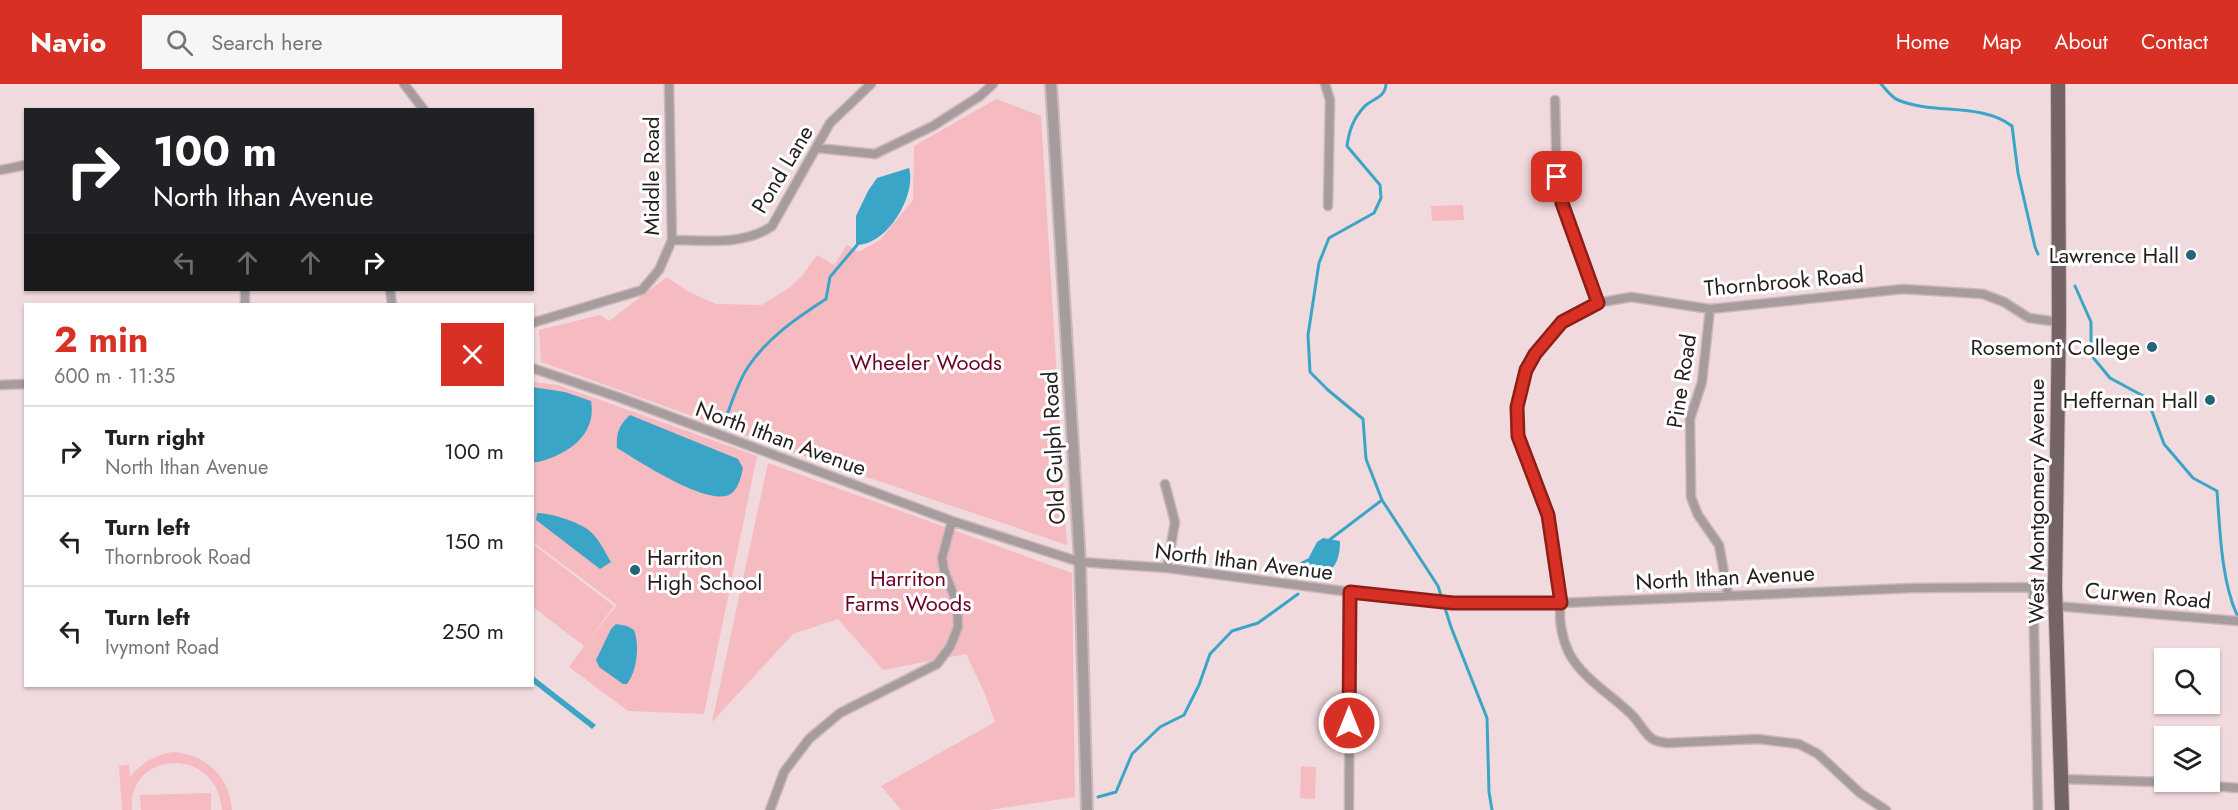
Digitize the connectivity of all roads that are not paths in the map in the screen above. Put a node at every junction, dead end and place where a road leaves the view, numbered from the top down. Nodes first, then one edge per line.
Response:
1 (404, 84) edge
2 (669, 84) edge
3 (871, 84) edge
4 (993, 84) edge
5 (1051, 84) edge
6 (1325, 84) edge
7 (2061, 86) edge
8 (1555, 100) dead end
9 (422, 108) edge
10 (817, 148) junction
11 (24, 165) edge
12 (0, 170) edge
13 (1329, 206) dead end
14 (672, 240) junction
15 (1598, 303) junction
16 (1710, 309) junction
17 (534, 322) edge
18 (2059, 322) junction
19 (534, 369) edge
20 (24, 384) edge
21 (0, 385) edge
22 (1165, 484) dead end
23 (952, 521) junction
24 (1080, 562) junction
25 (1167, 568) junction
26 (2033, 587) junction
27 (2055, 587) junction
28 (1350, 592) junction
29 (1728, 594) junction
30 (1561, 603) junction
31 (2055, 606) junction
32 (2238, 621) edge
33 (2060, 779) junction
34 (2238, 788) edge
35 (770, 810) edge
36 (1087, 810) edge
37 (1349, 810) edge
38 (1886, 810) edge
39 (2038, 810) edge
40 (2062, 810) edge

1 - 9 street
2 - 14 street, Middle Road
3 - 10 street, Pond Lane
4 - 10 street
5 - 24 street, Old Gulph Road
6 - 13 street
7 - 18 main road, West Montgomery Avenue
8 - 15 street
10 - 14 street, Pond Lane
11 - 12 street
14 - 17 street, Middle Road
15 - 16 street, Thornbrook Road
15 - 30 street, Thornbrook Road
16 - 18 street, Thornbrook Road
16 - 29 street, Pine Road
18 - 27 main road, West Montgomery Avenue
19 - 23 street, North Ithan Avenue
20 - 21 street
22 - 25 street
23 - 24 street, North Ithan Avenue
23 - 35 street
24 - 25 street, North Ithan Avenue
24 - 36 street, Old Gulph Road
25 - 28 street, North Ithan Avenue
26 - 27 street, North Ithan Avenue
26 - 29 street, North Ithan Avenue
26 - 39 street, West Montgomery Avenue
27 - 31 main road, West Montgomery Avenue
28 - 30 street, North Ithan Avenue
28 - 37 street
29 - 30 street, North Ithan Avenue
30 - 38 street, Thornbrook Road
31 - 32 street, Curwen Road
31 - 33 main road, West Montgomery Avenue
33 - 34 street
33 - 40 main road, West Montgomery Avenue

